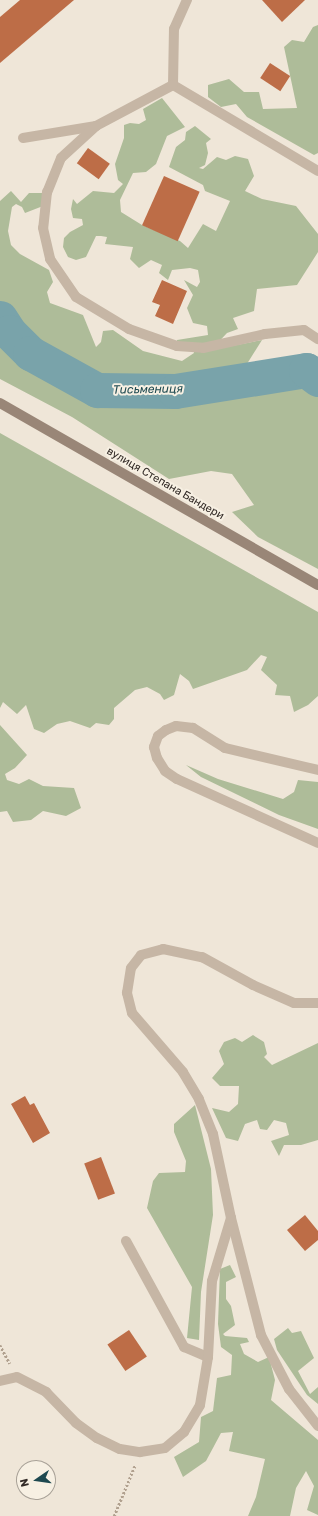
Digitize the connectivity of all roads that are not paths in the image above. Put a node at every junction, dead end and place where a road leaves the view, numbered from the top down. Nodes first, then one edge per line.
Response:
1 (187, 0) edge
2 (173, 85) junction
3 (96, 126) junction
4 (23, 138) dead end
5 (318, 171) edge
6 (318, 339) edge
7 (0, 403) edge
8 (318, 585) edge
9 (318, 770) edge
10 (318, 843) edge
11 (318, 1003) edge
12 (231, 1218) junction
13 (126, 1241) dead end
14 (208, 1357) junction
15 (0, 1381) edge
16 (318, 1426) edge

1 - 2 street
2 - 3 street
2 - 5 street
3 - 4 street
3 - 6 street
7 - 8 main road, вулиця Степана Бандери
9 - 10 street
11 - 12 street
12 - 14 street
12 - 16 street
13 - 14 street
14 - 15 street

